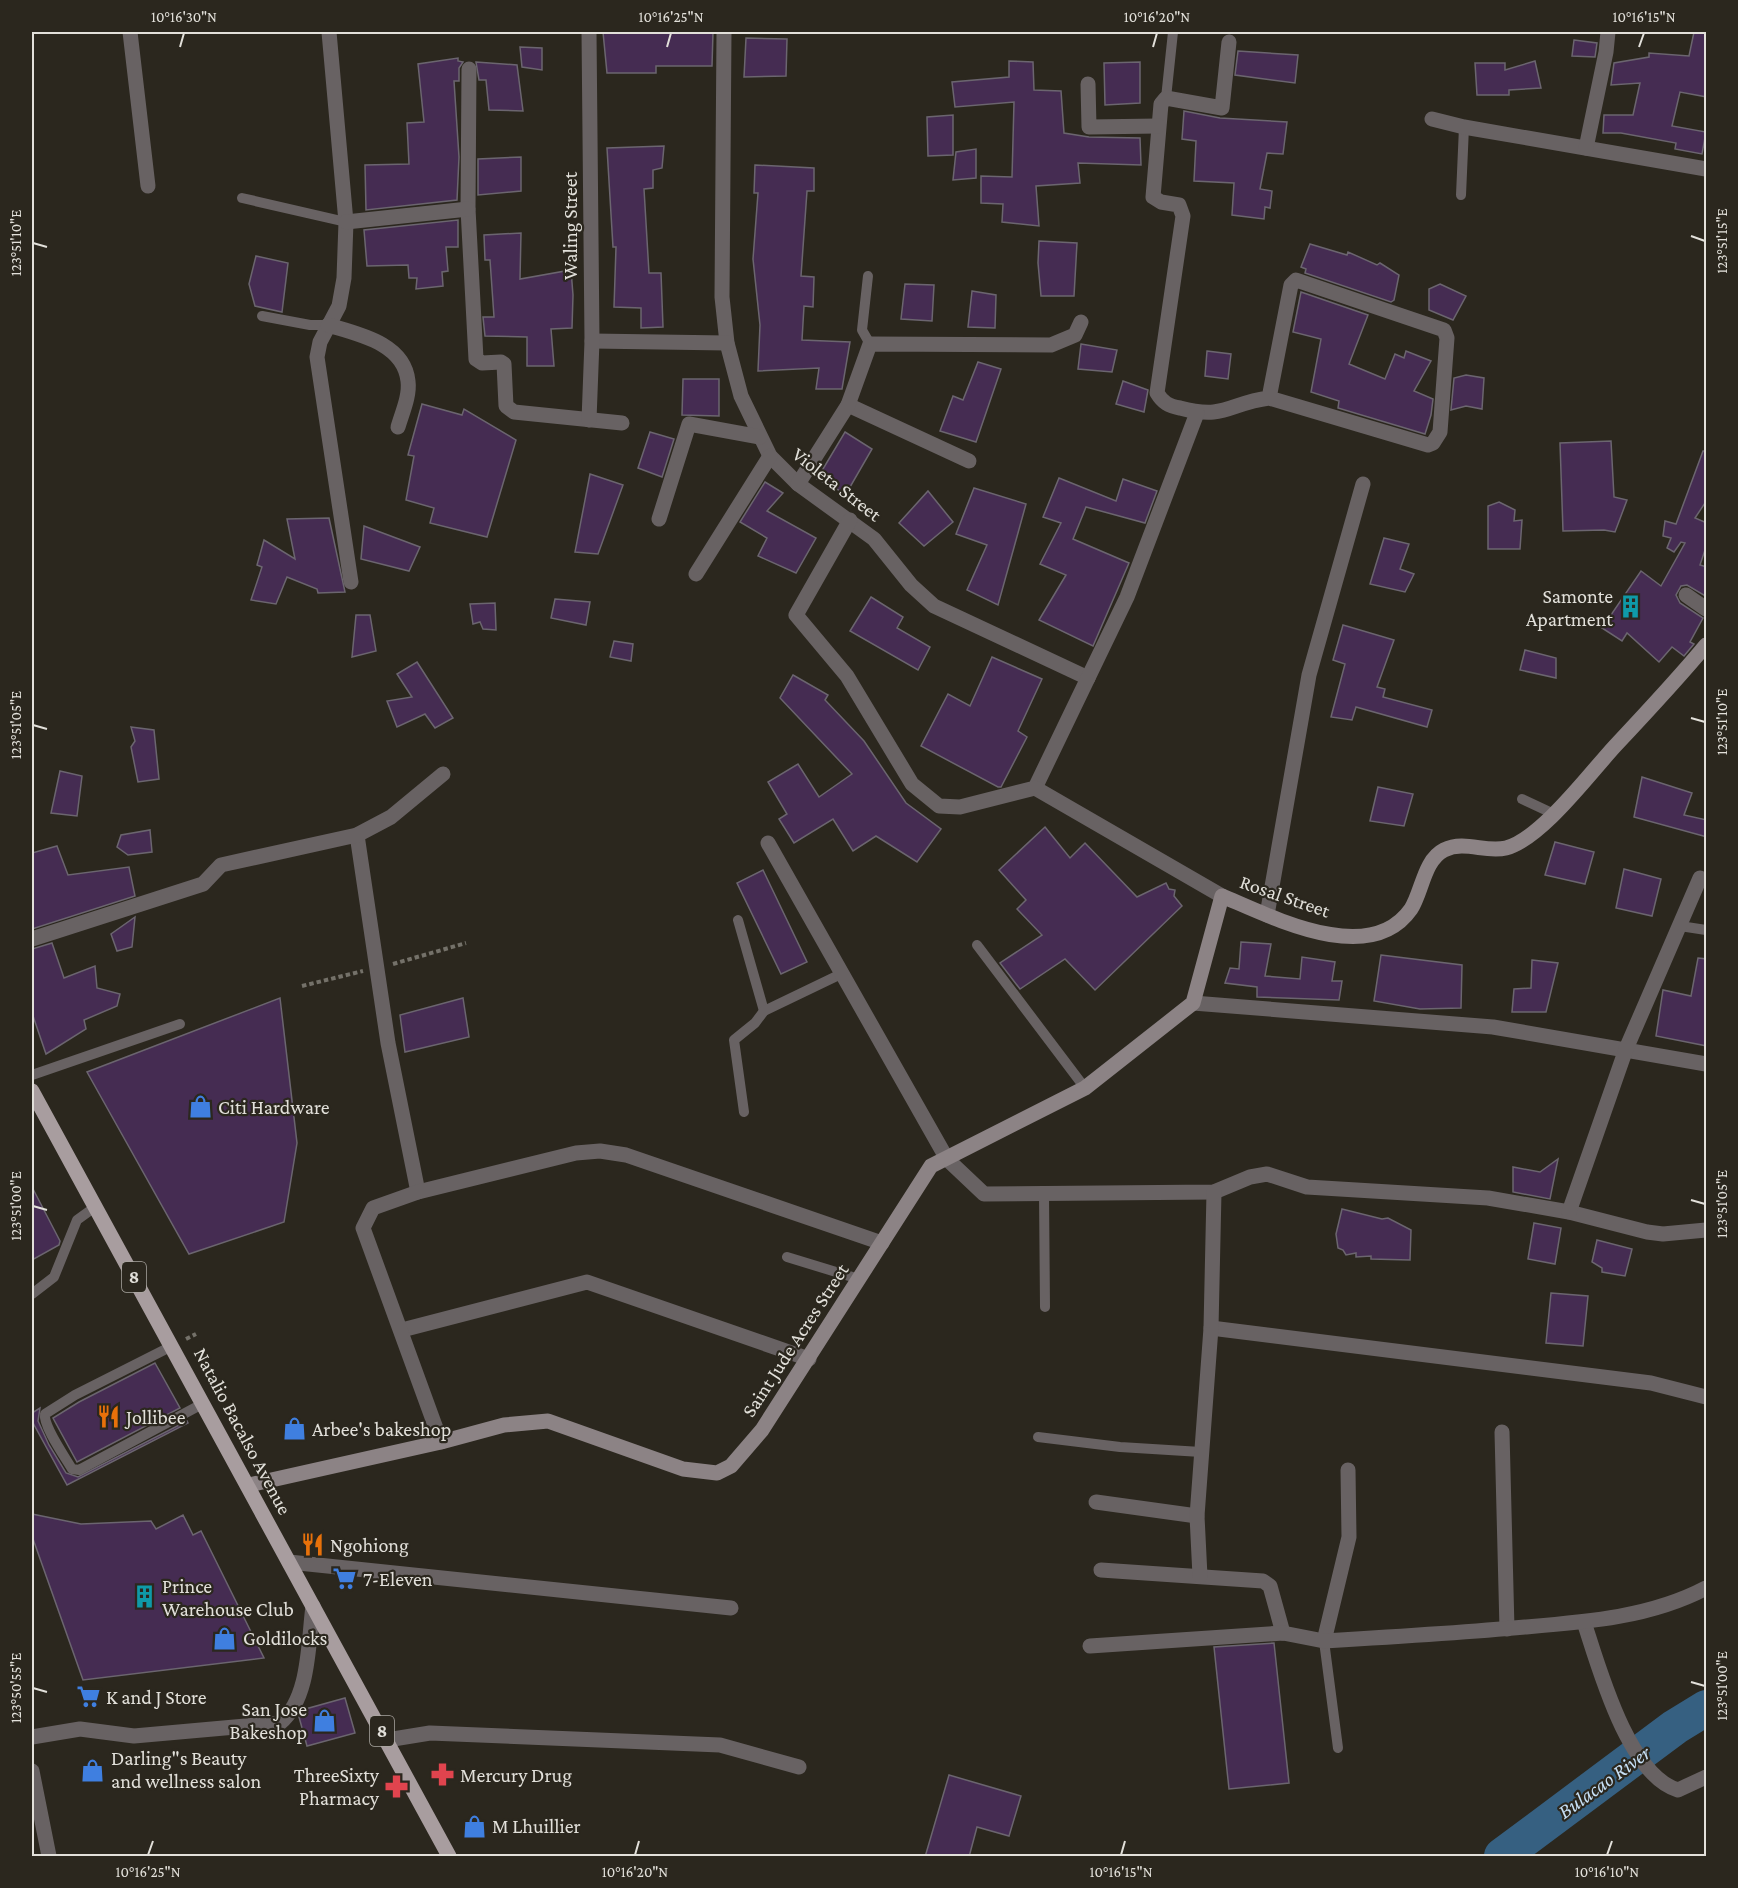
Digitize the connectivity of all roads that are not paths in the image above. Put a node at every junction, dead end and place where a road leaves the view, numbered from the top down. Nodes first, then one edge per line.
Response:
1 (130, 32) edge
2 (329, 32) edge
3 (589, 32) edge
4 (724, 32) edge
5 (1173, 32) edge
6 (1608, 32) edge
7 (1229, 42) dead end
8 (469, 69) dead end
9 (1088, 84) dead end
10 (1166, 98) junction
11 (1432, 119) dead end
12 (1158, 126) junction
13 (1464, 127) junction
14 (1586, 148) junction
15 (1707, 169) edge
16 (148, 186) dead end
17 (1461, 195) dead end
18 (242, 198) dead end
19 (468, 209) junction
20 (346, 222) junction
21 (868, 276) dead end
22 (262, 316) dead end
23 (1081, 322) dead end
24 (328, 325) junction
25 (592, 341) junction
26 (727, 343) junction
27 (870, 344) junction
28 (1269, 398) junction
29 (848, 405) junction
30 (1197, 413) junction
31 (589, 420) junction
32 (622, 423) dead end
33 (398, 427) dead end
34 (760, 437) junction
35 (770, 456) junction
36 (969, 461) dead end
37 (798, 484) junction
38 (1363, 484) dead end
39 (659, 519) dead end
40 (850, 520) junction
41 (696, 574) dead end
42 (351, 582) dead end
43 (1686, 595) dead end
44 (1707, 609) edge
45 (1707, 645) edge
46 (1088, 678) junction
47 (443, 774) dead end
48 (1035, 788) junction
49 (1522, 799) dead end
50 (1554, 814) junction
51 (357, 835) junction
52 (768, 843) dead end
53 (1700, 878) dead end
54 (1222, 896) junction
55 (1268, 915) junction
56 (738, 920) dead end
57 (1680, 926) junction
58 (1707, 930) edge
59 (32, 939) edge
60 (977, 945) dead end
61 (841, 974) junction
62 (1193, 1003) junction
63 (764, 1011) junction
64 (180, 1024) dead end
65 (1626, 1049) junction
66 (1707, 1064) edge
67 (32, 1075) edge
68 (1085, 1088) junction
69 (32, 1091) edge
70 (744, 1112) dead end
71 (948, 1159) junction
72 (418, 1192) junction
73 (1214, 1192) junction
74 (1044, 1194) junction
75 (95, 1207) junction
76 (1569, 1212) junction
77 (1707, 1230) edge
78 (882, 1243) junction
79 (787, 1257) dead end
80 (860, 1279) junction
81 (32, 1294) edge
82 (1045, 1307) dead end
83 (1211, 1328) junction
84 (402, 1330) junction
85 (172, 1346) junction
86 (809, 1359) junction
87 (1707, 1397) edge
88 (204, 1403) junction
89 (1502, 1432) dead end
90 (1038, 1437) dead end
91 (441, 1442) junction
92 (1201, 1452) junction
93 (1348, 1470) dead end
94 (249, 1485) junction
95 (1096, 1502) dead end
96 (1197, 1516) junction
97 (289, 1562) junction
98 (1101, 1570) dead end
99 (1200, 1576) junction
100 (1707, 1588) edge
101 (313, 1606) junction
102 (731, 1608) dead end
103 (1584, 1622) junction
104 (1506, 1629) junction
105 (1283, 1633) junction
106 (1324, 1641) junction
107 (1090, 1646) dead end
108 (32, 1737) edge
109 (387, 1740) junction
110 (1338, 1748) dead end
111 (799, 1767) dead end
112 (32, 1771) edge
113 (1707, 1777) edge
114 (49, 1857) edge
115 (449, 1857) edge

1 - 16 street
2 - 20 street
3 - 25 street, Waling Street
4 - 26 street, Violeta Street
5 - 10 lane
6 - 14 street
7 - 10 street
8 - 19 street
9 - 12 street
10 - 12 street
11 - 13 street
12 - 30 street
13 - 14 street
13 - 17 lane
14 - 15 street
18 - 20 lane
19 - 20 street
19 - 31 street
20 - 24 street
21 - 27 lane
22 - 24 lane
23 - 27 street
24 - 33 street
24 - 42 street
25 - 26 street
25 - 31 street, Waling Street
26 - 34 street, Violeta Street
27 - 29 street
28 - 28 street
28 - 30 street
29 - 36 street
29 - 37 street
30 - 46 street
31 - 32 street
34 - 35 street, Violeta Street
34 - 39 street
35 - 37 street, Violeta Street
35 - 41 street
37 - 40 street, Violeta Street
38 - 55 street
40 - 46 street, Violeta Street
40 - 48 street
43 - 44 street
45 - 50 street, Rosal Street
46 - 48 street
47 - 51 street
48 - 54 street, Rosal Street
49 - 50 lane
50 - 55 street, Rosal Street
51 - 59 street
51 - 72 street
52 - 61 street
53 - 57 street
54 - 55 street, Rosal Street
54 - 62 street
56 - 63 lane
57 - 58 lane
57 - 65 street
60 - 68 lane
61 - 63 lane
61 - 71 street
62 - 65 street
62 - 68 street, Saint Jude Acres Street
63 - 70 lane
64 - 67 lane
65 - 66 street
65 - 76 street
68 - 71 street, Saint Jude Acres Street
69 - 75 main road, Natalio Bacalso Avenue / 8
71 - 74 street
71 - 78 street, Saint Jude Acres Street
72 - 78 street
72 - 84 street
73 - 74 street
73 - 76 street
73 - 83 street
74 - 82 lane
75 - 81 lane
75 - 85 main road, Natalio Bacalso Avenue / 8
76 - 77 street
78 - 80 street, Saint Jude Acres Street
79 - 80 lane
80 - 86 street, Saint Jude Acres Street
83 - 87 street
83 - 92 street
84 - 86 street
84 - 91 street
85 - 88 main road, Natalio Bacalso Avenue / 8
85 - 88 lane
86 - 91 street, Saint Jude Acres Street
88 - 94 main road, Natalio Bacalso Avenue / 8
89 - 104 street
90 - 92 lane
91 - 94 street, Saint Jude Acres Street
92 - 96 street
93 - 106 street
94 - 97 main road, Natalio Bacalso Avenue / 8
95 - 96 street
96 - 99 street
97 - 101 main road, Natalio Bacalso Avenue / 8
97 - 102 street
98 - 99 street
99 - 105 street
100 - 103 street
101 - 108 street
101 - 109 main road, Natalio Bacalso Avenue / 8
103 - 104 street
103 - 113 street
104 - 106 street
105 - 106 street
105 - 107 street
106 - 110 lane
109 - 111 street
109 - 115 main road, Natalio Bacalso Avenue / 8
112 - 114 street

